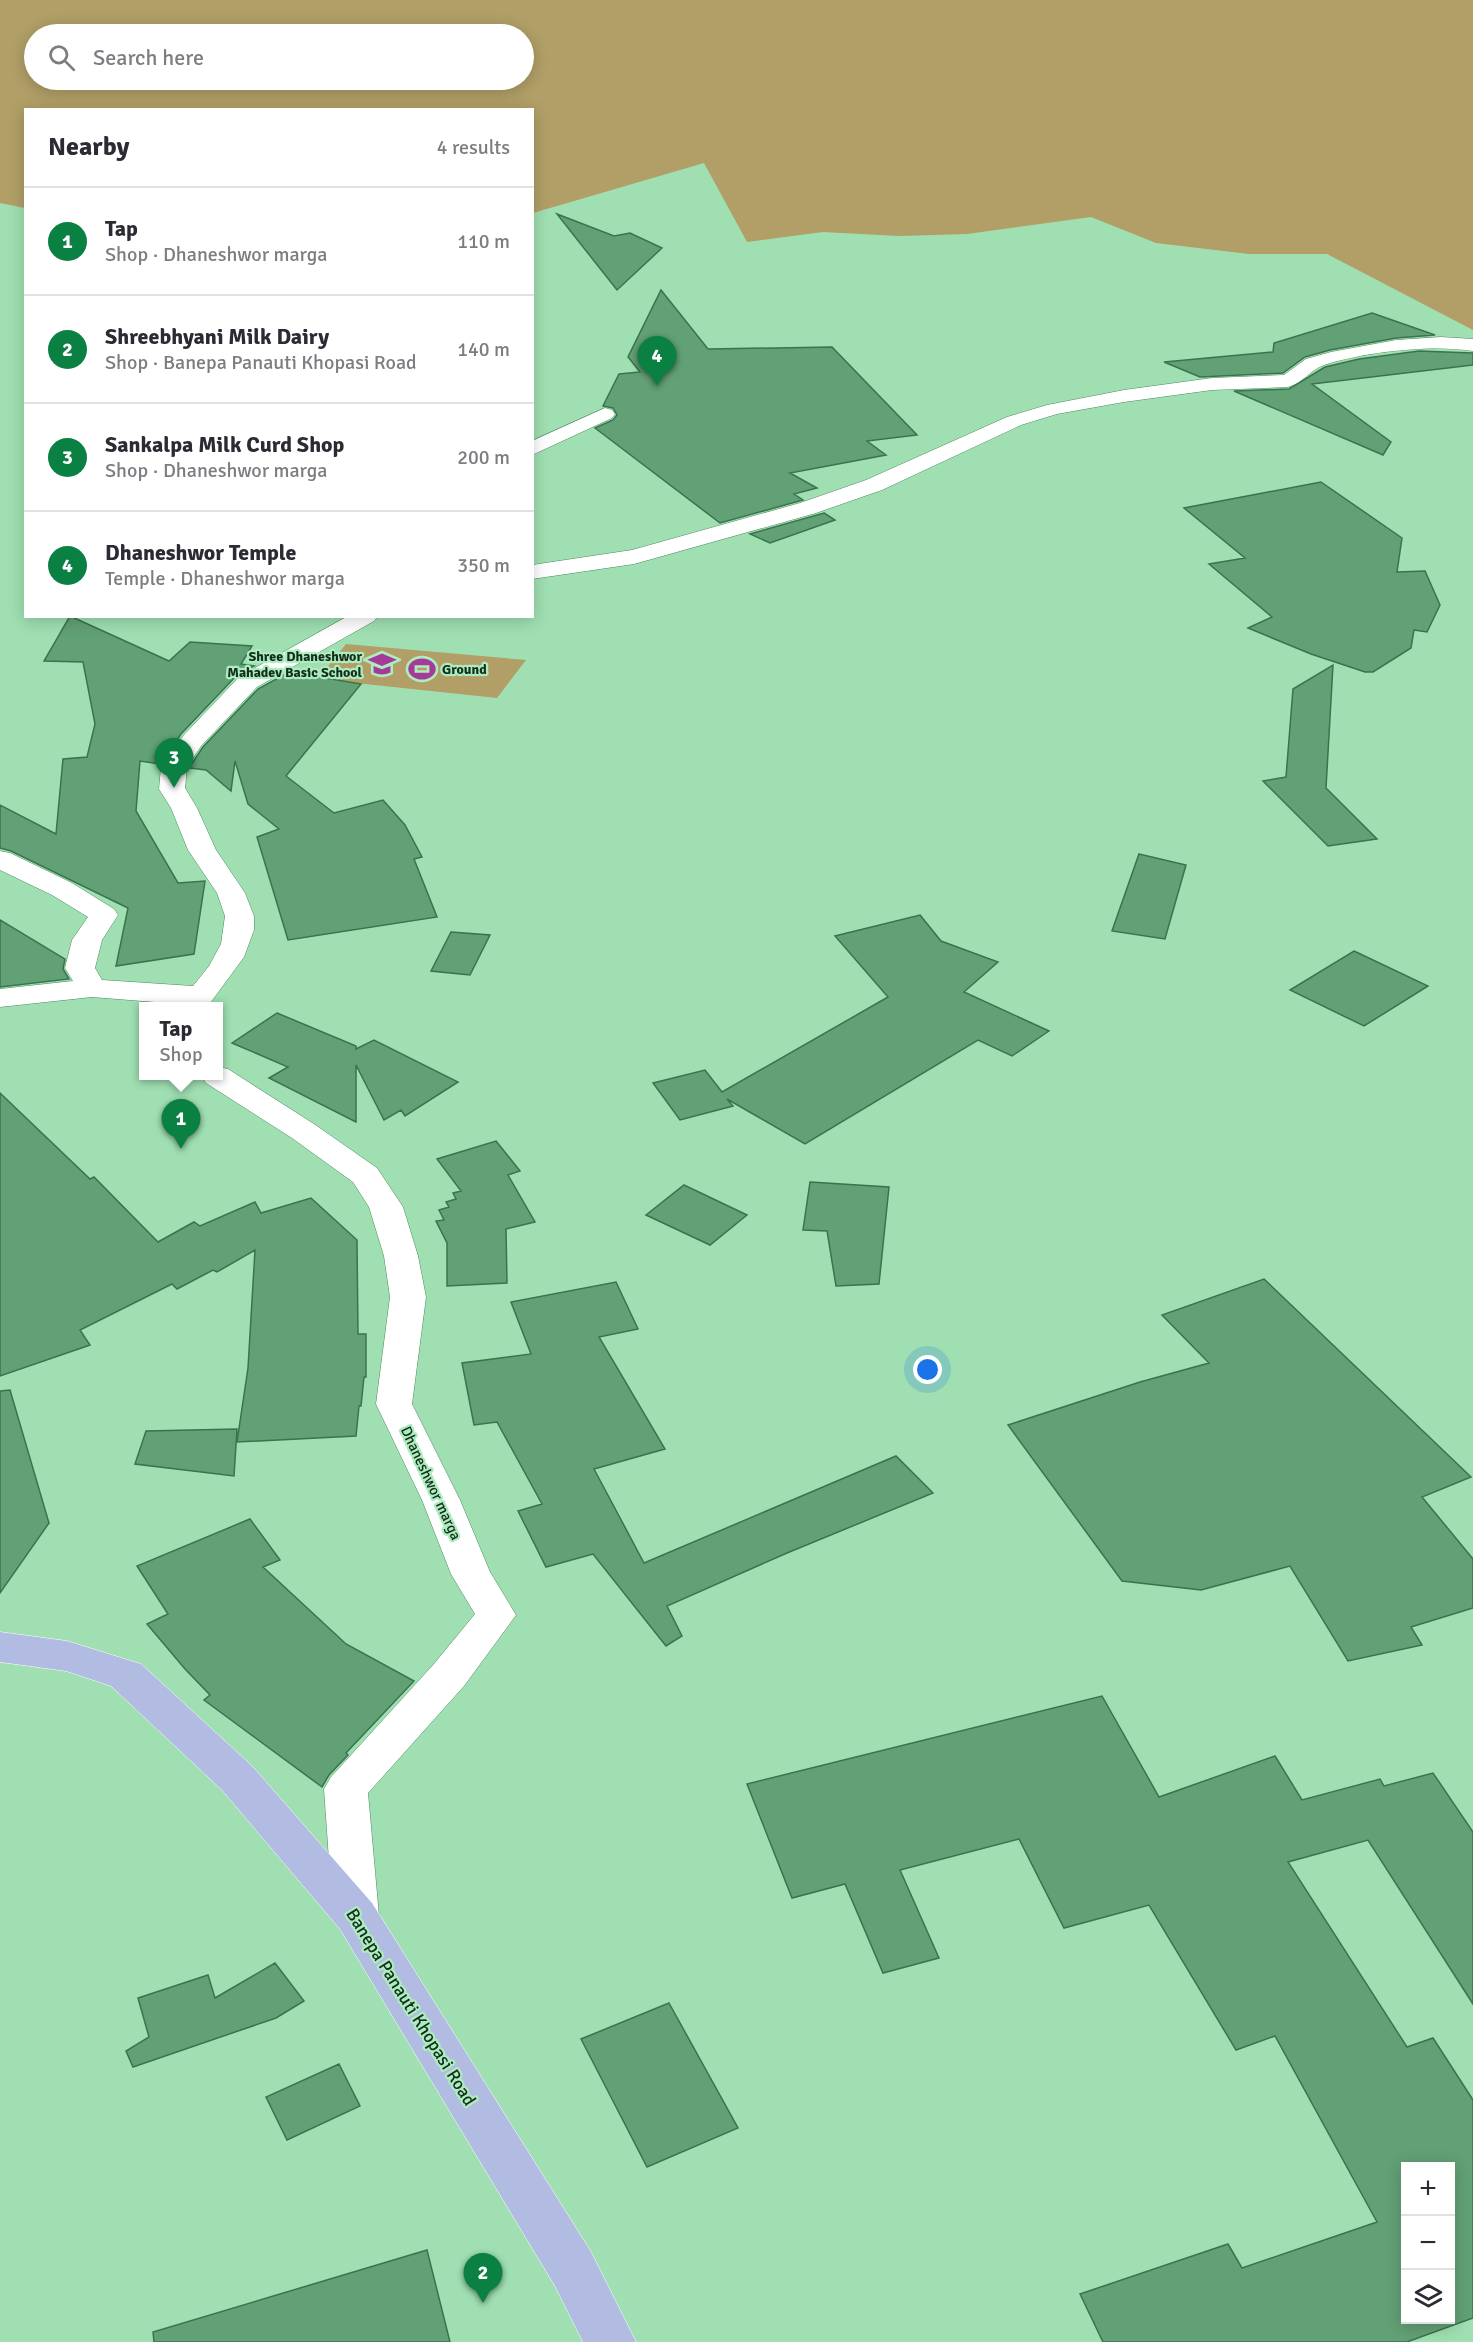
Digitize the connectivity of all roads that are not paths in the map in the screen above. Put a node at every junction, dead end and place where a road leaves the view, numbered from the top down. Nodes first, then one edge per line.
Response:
1 (1469, 339) edge
2 (605, 414) dead end
3 (534, 448) edge
4 (534, 572) edge
5 (362, 618) edge
6 (0, 859) edge
7 (92, 987) junction
8 (0, 998) edge
9 (197, 1001) edge
10 (223, 1080) edge
11 (0, 1647) edge
12 (356, 1916) junction
13 (610, 2342) edge

1 - 4 street
2 - 3 street
5 - 9 street
6 - 7 street
7 - 8 street
7 - 9 street
10 - 12 street, Dhaneshwor marga
11 - 12 main road, Banepa Panauti Khopasi Road
12 - 13 main road, Banepa Panauti Khopasi Road

